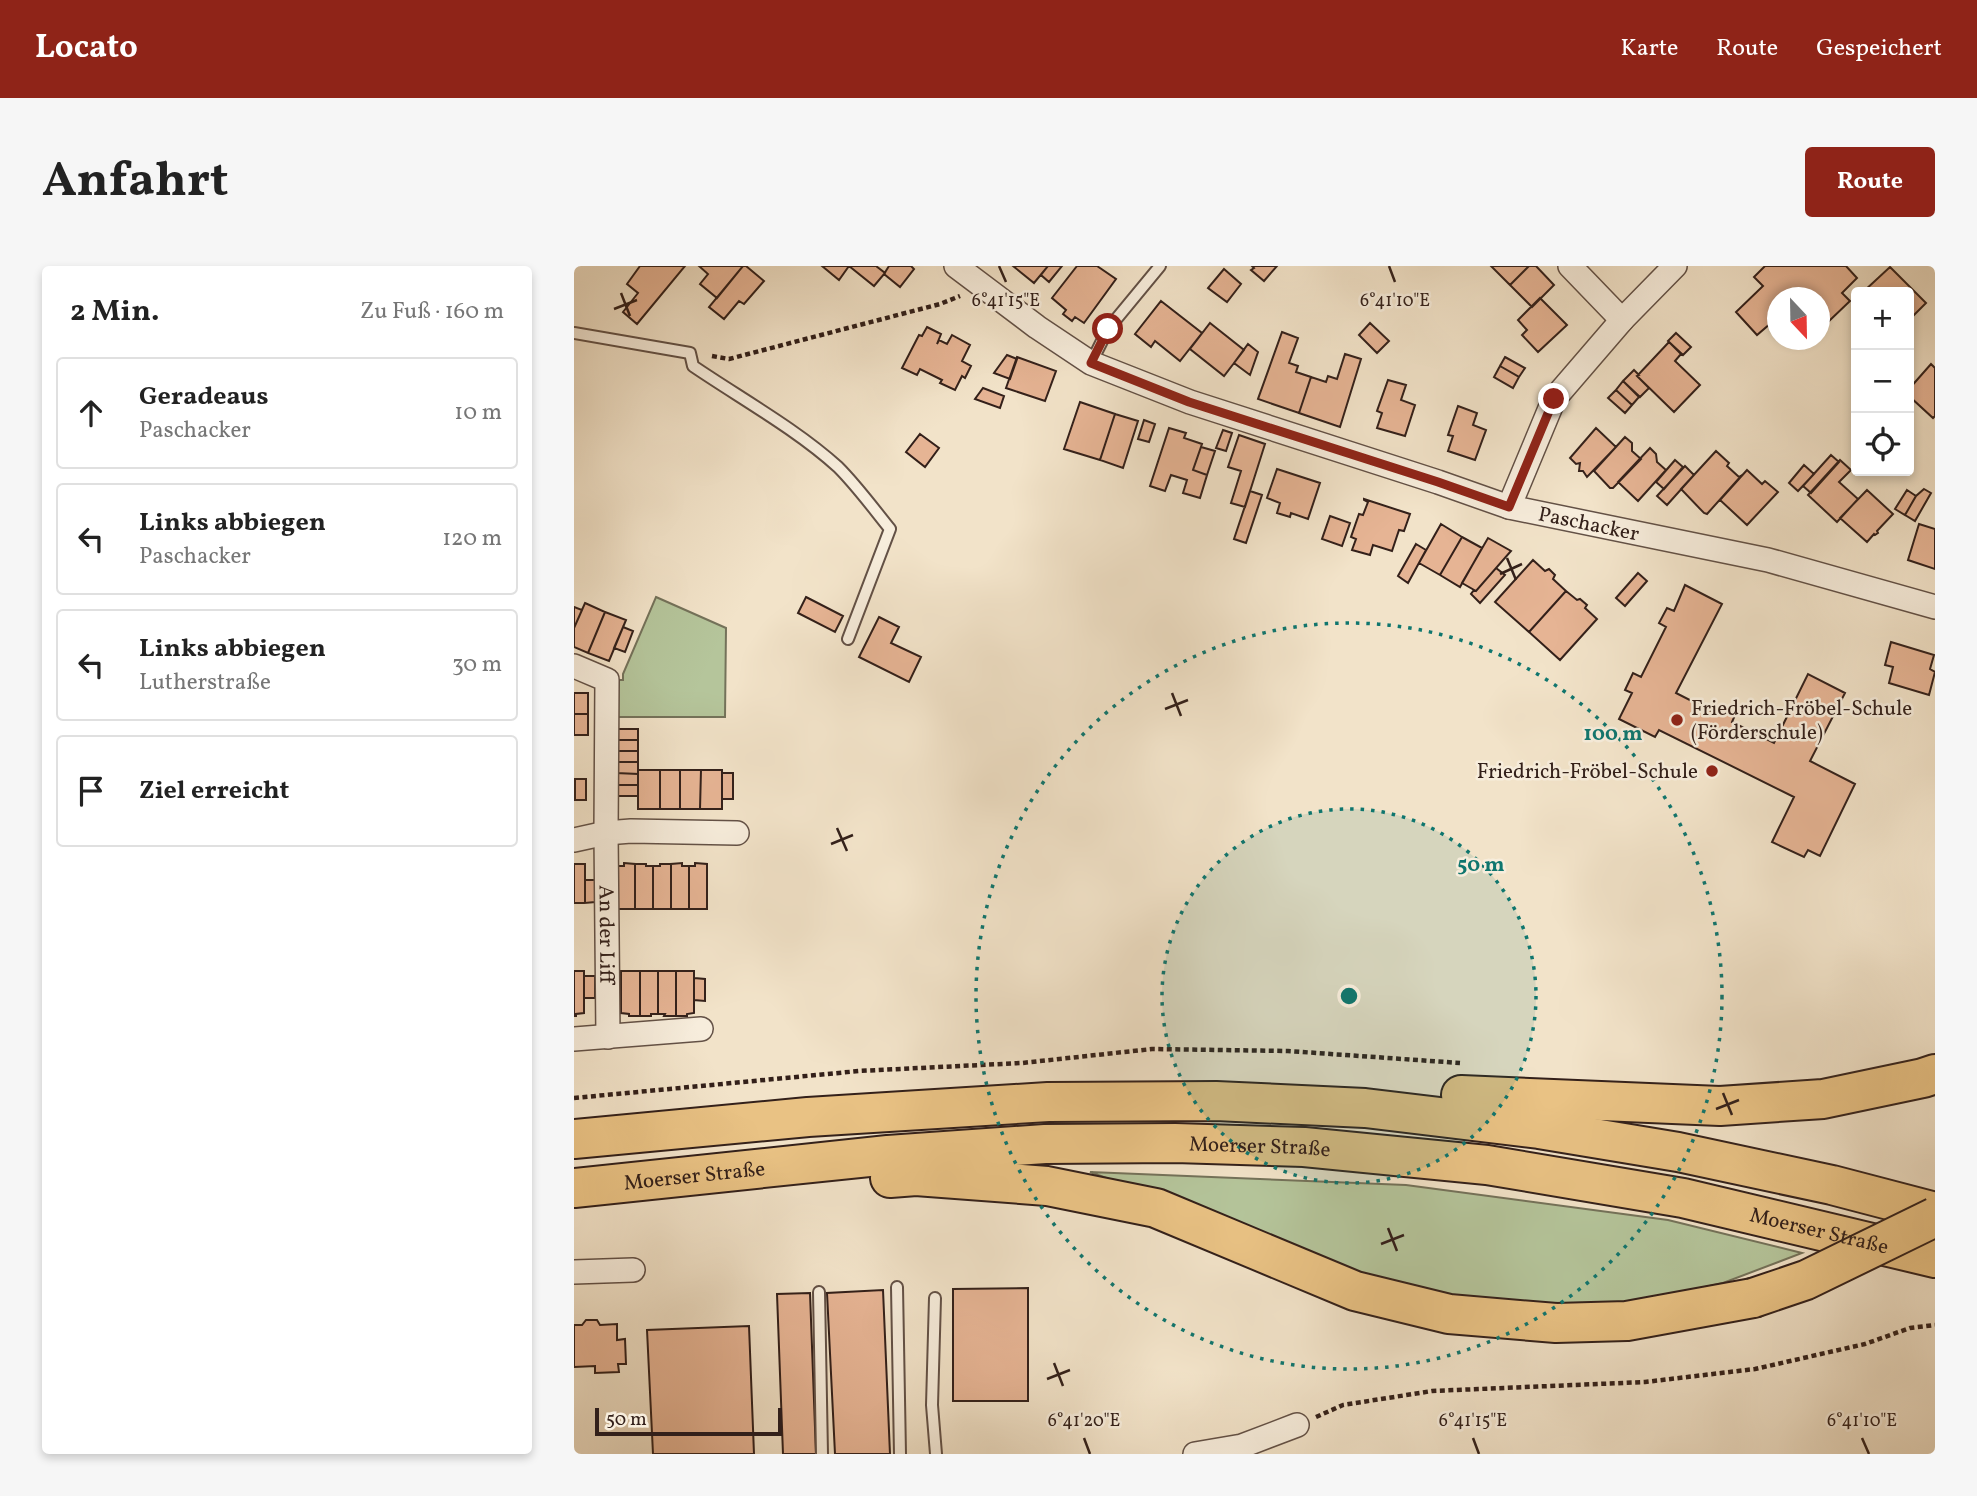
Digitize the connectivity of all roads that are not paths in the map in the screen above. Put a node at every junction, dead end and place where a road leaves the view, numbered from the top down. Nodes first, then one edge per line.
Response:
1 (956, 266) edge
2 (1160, 266) edge
3 (1570, 266) edge
4 (1675, 266) edge
5 (1622, 320) junction
6 (574, 333) edge
7 (1091, 363) junction
8 (1509, 507) junction
9 (1935, 607) edge
10 (848, 639) dead end
11 (574, 666) edge
12 (606, 833) junction
13 (737, 833) dead end
14 (574, 840) edge
15 (701, 1029) dead end
16 (608, 1037) junction
17 (574, 1040) edge
18 (1935, 1074) edge
19 (1365, 1108) junction
20 (574, 1139) edge
21 (802, 1164) junction
22 (574, 1188) edge
23 (1935, 1212) edge
24 (1935, 1217) edge
25 (1935, 1258) edge
26 (633, 1270) dead end
27 (574, 1272) edge
28 (897, 1287) dead end
29 (818, 1292) dead end
30 (936, 1298) dead end
31 (1297, 1425) road end
32 (1244, 1450) edge
33 (822, 1454) edge
34 (900, 1454) edge
35 (936, 1454) edge
36 (1195, 1454) edge

1 - 7 street, Paschacker
2 - 7 lane
3 - 5 street
4 - 5 street
5 - 8 street
6 - 10 lane
7 - 8 street, Paschacker
8 - 9 street, Paschacker
11 - 12 street, An der Liff
12 - 13 street
12 - 14 street
12 - 16 street, An der Liff
15 - 16 street
16 - 17 street
18 - 19 highway
19 - 20 highway, Moerser Straße
19 - 23 highway, Moerser Straße
21 - 22 highway, Moerser Straße
21 - 24 highway, bridge
21 - 25 highway, Moerser Straße
26 - 27 street
28 - 34 lane
29 - 33 lane
30 - 35 lane
31 - 32 street
32 - 36 street

